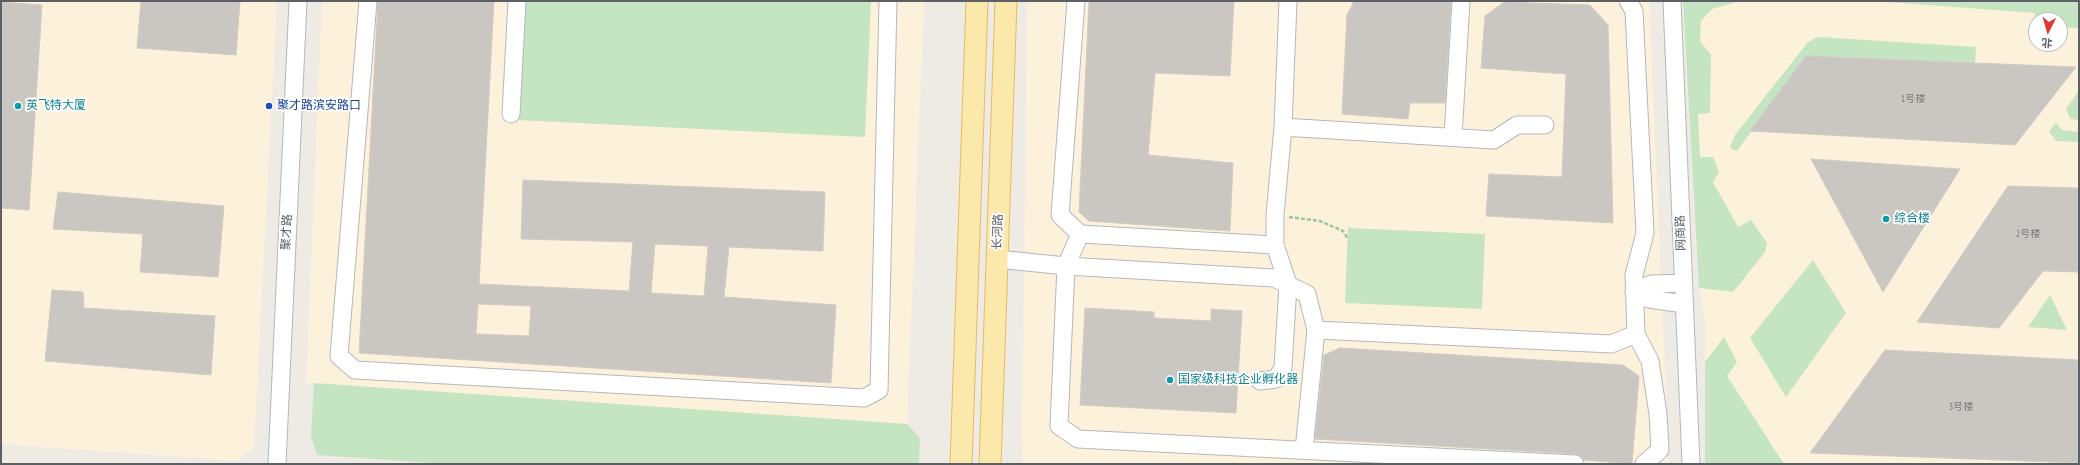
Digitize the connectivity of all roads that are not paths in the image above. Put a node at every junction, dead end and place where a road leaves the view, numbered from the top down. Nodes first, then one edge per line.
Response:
1 (298, 1) edge
2 (368, 1) edge
3 (517, 1) edge
4 (888, 1) edge
5 (977, 1) edge
6 (1006, 1) edge
7 (1076, 1) edge
8 (1288, 1) edge
9 (1461, 1) edge
10 (1628, 1) edge
11 (1672, 1) edge
12 (511, 114) dead end
13 (1545, 125) dead end
14 (1283, 127) junction
15 (1453, 137) junction
16 (1080, 234) junction
17 (1275, 245) junction
18 (997, 259) junction
19 (1066, 266) junction
20 (1683, 283) junction
21 (1288, 284) junction
22 (1634, 292) junction
23 (1684, 304) junction
24 (1316, 330) junction
25 (1636, 334) junction
26 (1260, 381) dead end
27 (1304, 450) junction
28 (277, 464) edge
29 (961, 464) edge
30 (990, 464) edge
31 (1575, 464) edge
32 (1644, 464) edge
33 (1691, 464) edge

1 - 28 street, 聚才路
2 - 4 street
3 - 12 street
5 - 29 main road
6 - 18 main road, 长河路
7 - 16 street
8 - 14 street
9 - 15 street
10 - 22 street
11 - 20 street, 网商路
13 - 15 street
14 - 15 street
14 - 17 street
16 - 17 street
16 - 19 street
17 - 21 street
18 - 19 street
18 - 30 main road, 长河路
19 - 21 street
19 - 27 street
20 - 22 street
20 - 23 street, 网商路
21 - 24 street
21 - 26 street
22 - 23 street
22 - 25 street
23 - 33 street, 网商路
24 - 25 street
24 - 27 street
25 - 32 street
27 - 31 street

